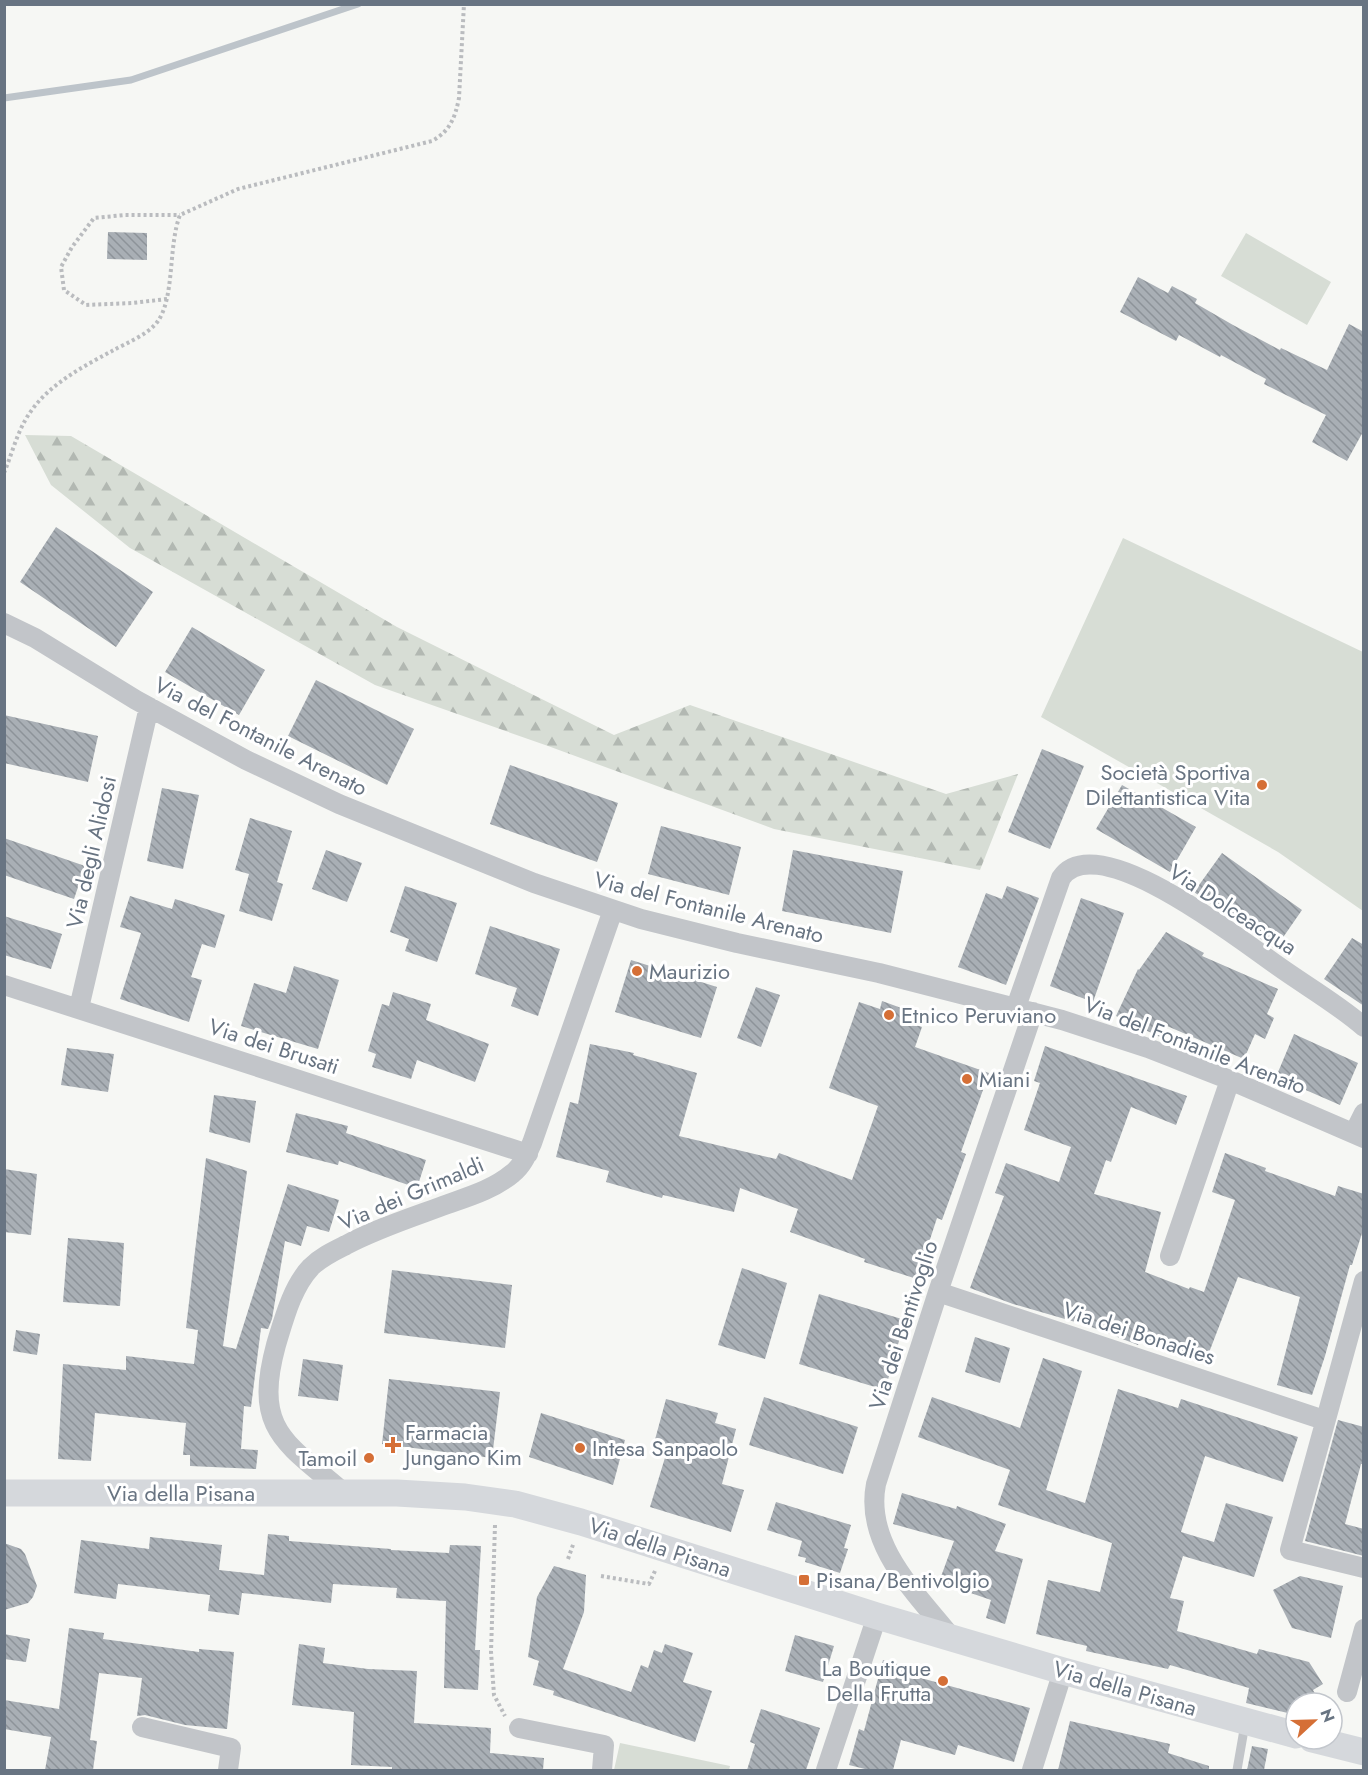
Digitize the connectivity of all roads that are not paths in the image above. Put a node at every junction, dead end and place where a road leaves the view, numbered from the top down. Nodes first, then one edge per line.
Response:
1 (4, 623) edge
2 (149, 707) junction
3 (613, 910) junction
4 (4, 985) edge
5 (79, 1008) junction
6 (1025, 1009) junction
7 (1364, 1027) edge
8 (1230, 1080) junction
9 (1364, 1113) edge
10 (1359, 1136) edge
11 (528, 1154) junction
12 (1170, 1256) dead end
13 (1364, 1281) edge
14 (938, 1292) junction
15 (1324, 1420) junction
16 (343, 1492) junction
17 (4, 1493) edge
18 (1364, 1568) edge
19 (877, 1616) junction
20 (1364, 1629) edge
21 (952, 1638) junction
22 (1063, 1671) junction
23 (1347, 1692) dead end
24 (1246, 1722) junction
25 (142, 1727) dead end
26 (519, 1728) road end
27 (1284, 1732) edge
28 (1344, 1747) edge
29 (1364, 1752) edge
30 (228, 1770) edge
31 (602, 1770) edge
32 (826, 1770) edge
33 (1032, 1770) edge
34 (1237, 1770) edge

1 - 2 street, Via del Fontanile Arenato
2 - 3 street, Via del Fontanile Arenato
2 - 5 street, Via degli Alidosi
3 - 6 street, Via del Fontanile Arenato
3 - 11 street, Via dei Grimaldi
4 - 5 street, Via dei Brusati
5 - 11 street, Via dei Brusati
6 - 7 street, Via Dolceacqua
6 - 8 street, Via del Fontanile Arenato
6 - 14 street, Via dei Bentivoglio
8 - 10 street, Via del Fontanile Arenato
8 - 12 street
9 - 10 street
11 - 16 street, Via dei Grimaldi
13 - 15 street
14 - 15 street, Via dei Bonadies
14 - 21 street, Via dei Bentivoglio
15 - 18 street
16 - 17 main road, Via della Pisana
16 - 19 main road, Via della Pisana
19 - 21 main road, Via della Pisana
19 - 32 street
20 - 23 street
21 - 22 main road, Via della Pisana
22 - 24 main road, Via della Pisana
22 - 33 street
24 - 27 main road, Via della Pisana
24 - 34 lane
25 - 30 street
26 - 31 street
28 - 29 main road

